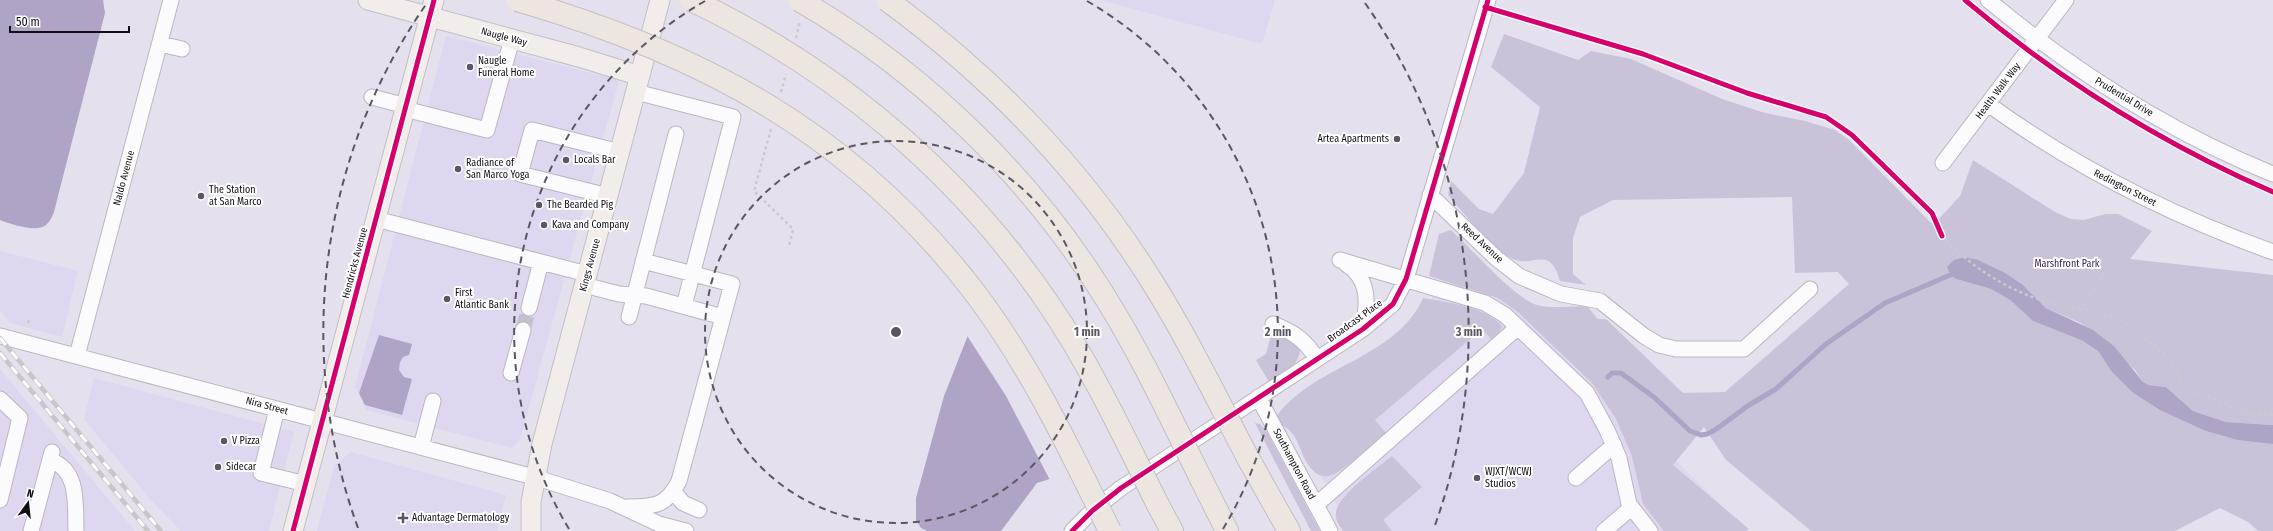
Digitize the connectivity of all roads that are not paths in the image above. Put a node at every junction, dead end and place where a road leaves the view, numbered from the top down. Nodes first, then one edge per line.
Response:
1 (171, 0) edge
2 (368, 0) edge
3 (517, 0) edge
4 (660, 0) edge
5 (690, 0) edge
6 (799, 0) edge
7 (887, 0) edge
8 (1488, 0) edge
9 (1988, 0) edge
10 (2066, 0) edge
11 (431, 8) edge
12 (2037, 39) junction
13 (512, 40) junction
14 (160, 44) junction
15 (182, 49) dead end
16 (638, 84) junction
17 (372, 97) dead end
18 (1988, 104) junction
19 (405, 107) junction
20 (676, 134) dead end
21 (620, 152) junction
22 (1943, 163) dead end
23 (2273, 174) edge
24 (1430, 194) junction
25 (608, 196) junction
26 (376, 219) junction
27 (2273, 252) edge
28 (643, 261) junction
29 (541, 262) junction
30 (692, 274) junction
31 (586, 280) junction
32 (1406, 280) junction
33 (1810, 289) dead end
34 (635, 295) junction
35 (684, 306) junction
36 (529, 308) tunnel mouth
37 (629, 316) dead end
38 (723, 317) junction
39 (1273, 324) dead end
40 (1518, 327) junction
41 (1363, 329) junction
42 (523, 330) tunnel mouth
43 (0, 336) edge
44 (77, 356) junction
45 (1317, 359) junction
46 (511, 373) dead end
47 (1258, 397) junction
48 (0, 399) edge
49 (433, 401) dead end
50 (277, 409) junction
51 (322, 421) junction
52 (1614, 445) junction
53 (421, 447) junction
54 (534, 477) junction
55 (1576, 478) dead end
56 (306, 484) junction
57 (674, 492) junction
58 (0, 500) edge
59 (1316, 504) junction
60 (623, 507) junction
61 (1631, 508) junction
62 (699, 510) dead end
63 (31, 531) edge
64 (76, 531) edge
65 (293, 531) edge
66 (531, 531) edge
67 (686, 531) edge
68 (1072, 531) edge
69 (1110, 531) edge
70 (1172, 531) edge
71 (1227, 531) edge
72 (1289, 531) edge
73 (1330, 531) edge
74 (1604, 531) edge
75 (1650, 531) edge

1 - 14 street, Naldo Avenue
2 - 11 main road, Naugle Way
3 - 69 highway, bridge
4 - 16 main road, Kings Avenue
5 - 70 highway, bridge
6 - 71 highway, bridge
7 - 72 highway, bridge
8 - 24 street, Broadcast Place
9 - 12 street, Prudential Drive
10 - 12 street, Health Walk Way
11 - 13 main road, Naugle Way
11 - 19 main road, Hendricks Avenue
12 - 18 street, Health Walk Way
12 - 23 street, Prudential Drive
13 - 16 main road, Naugle Way
13 - 19 street
14 - 15 street
14 - 44 street, Naldo Avenue
16 - 21 main road, Kings Avenue
16 - 30 street
17 - 19 street
18 - 22 street, Health Walk Way
18 - 27 street, Redington Street
19 - 26 main road, Hendricks Avenue
20 - 28 street
21 - 25 main road, Kings Avenue
21 - 25 street
24 - 32 street, Broadcast Place
24 - 33 street, Reed Avenue
25 - 31 main road, Kings Avenue
26 - 29 street
26 - 51 main road, Hendricks Avenue
28 - 30 street
28 - 34 street
29 - 31 street
29 - 36 street
30 - 35 street
30 - 38 street
31 - 34 street
31 - 54 main road, Kings Avenue
32 - 40 street
32 - 41 street, Broadcast Place
32 - 41 street
34 - 35 street
34 - 37 street
35 - 38 street
38 - 57 street
39 - 45 street
40 - 52 street
40 - 59 street
41 - 45 street, Broadcast Place
42 - 46 street
43 - 44 street, Nira Street
44 - 50 street, Nira Street
45 - 47 street, Broadcast Place
47 - 59 street, Southampton Road
47 - 68 street, Broadcast Place
48 - 58 street
49 - 53 street
50 - 51 street, Nira Street
50 - 56 street
51 - 53 street, Nira Street
51 - 56 main road, Hendricks Avenue
52 - 55 street
52 - 61 street
53 - 54 street, Nira Street
54 - 60 street, Nira Street
54 - 66 main road, Kings Avenue
56 - 65 main road, Hendricks Avenue
57 - 60 street
57 - 62 street
59 - 73 street, Southampton Road
60 - 67 street, Nira Street
61 - 74 street
61 - 75 street
63 - 64 street

